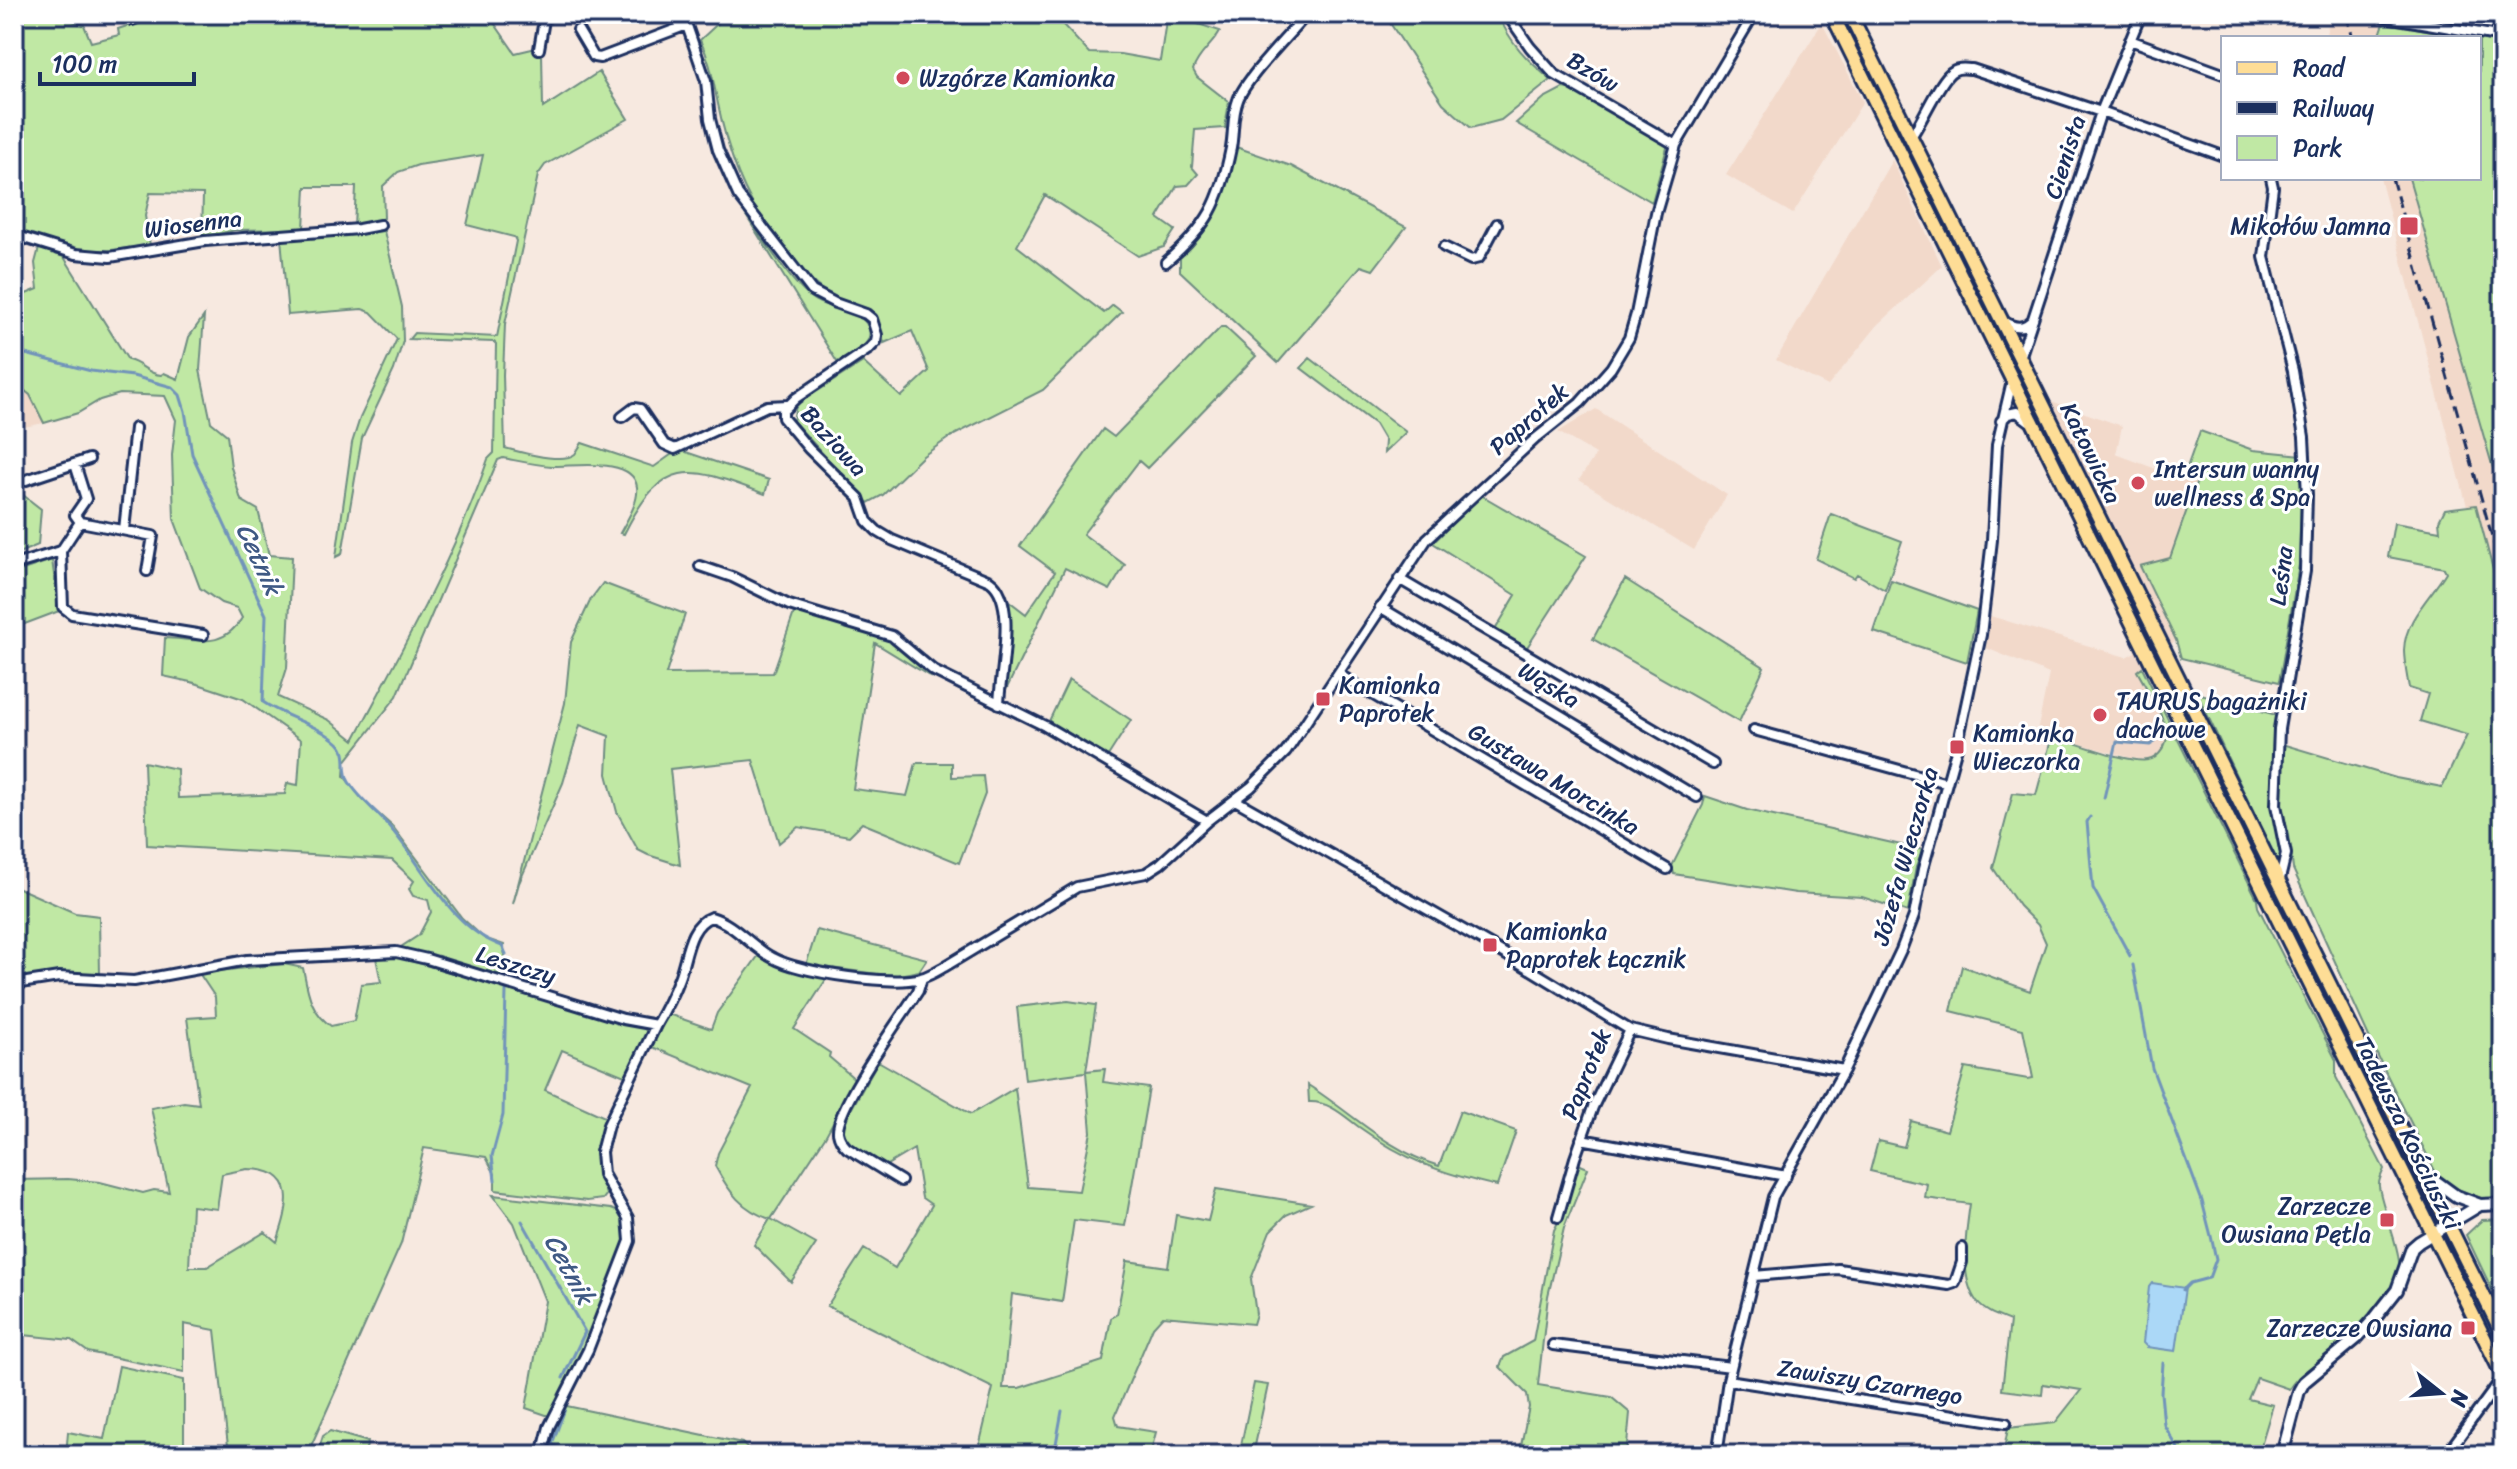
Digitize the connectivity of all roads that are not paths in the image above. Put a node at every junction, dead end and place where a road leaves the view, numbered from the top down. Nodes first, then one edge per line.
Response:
1 (147, 14) edge
2 (545, 14) edge
3 (683, 14) edge
4 (1307, 14) edge
5 (1507, 14) edge
6 (1754, 14) edge
7 (1832, 14) edge
8 (1850, 14) edge
9 (2141, 14) edge
10 (2370, 14) edge
11 (132, 20) dead end
12 (687, 25) junction
13 (578, 30) dead end
14 (2503, 37) edge
15 (2130, 40) junction
16 (539, 49) dead end
17 (2221, 73) edge
18 (2101, 112) junction
19 (1911, 137) junction
20 (1676, 145) junction
21 (2221, 155) edge
22 (2271, 180) edge
23 (1497, 224) dead end
24 (380, 225) dead end
25 (14, 235) edge
26 (1444, 247) dead end
27 (1166, 262) dead end
28 (2036, 315) junction
29 (2000, 318) junction
30 (2020, 359) junction
31 (2012, 381) junction
32 (787, 405) junction
33 (622, 417) dead end
34 (2000, 421) junction
35 (135, 428) dead end
36 (2036, 428) junction
37 (89, 459) dead end
38 (75, 464) junction
39 (20, 482) dead end
40 (80, 522) junction
41 (124, 530) junction
42 (61, 551) junction
43 (14, 565) edge
44 (700, 566) dead end
45 (147, 571) dead end
46 (1399, 579) junction
47 (1380, 607) junction
48 (203, 635) dead end
49 (1338, 674) junction
50 (999, 704) junction
51 (1754, 730) dead end
52 (1713, 764) dead end
53 (1947, 783) junction
54 (1697, 797) dead end
55 (1235, 800) junction
56 (1207, 821) junction
57 (1667, 869) dead end
58 (2278, 884) junction
59 (2274, 908) joint
60 (2292, 913) joint
61 (922, 978) junction
62 (14, 984) edge
63 (656, 1025) junction
64 (1630, 1030) junction
65 (1844, 1070) junction
66 (1581, 1139) junction
67 (2420, 1169) junction
68 (1786, 1176) junction
69 (901, 1181) dead end
70 (2503, 1204) edge
71 (2480, 1205) junction
72 (1558, 1217) dead end
73 (2448, 1225) junction
74 (2432, 1235) junction
75 (1962, 1248) dead end
76 (1754, 1276) junction
77 (2503, 1335) edge
78 (1553, 1345) dead end
79 (1731, 1367) junction
80 (2503, 1377) edge
81 (1728, 1380) junction
82 (2006, 1423) dead end
83 (542, 1455) edge
84 (1717, 1455) edge
85 (2282, 1455) edge
86 (2446, 1455) edge

1 - 11 street
2 - 16 street
3 - 12 street
4 - 27 street
5 - 20 street, Bzów
6 - 20 street, Paprotek
7 - 31 main road, Katowicka
8 - 19 main road, Katowicka
9 - 15 street, Cienista
10 - 14 street
12 - 13 street
12 - 32 street, Baziowa
15 - 17 street
15 - 18 street, Cienista
18 - 19 street
18 - 21 street
18 - 28 street, Cienista
19 - 29 main road, Katowicka
20 - 46 street, Paprotek
22 - 58 street, Leśna
23 - 26 street
24 - 25 street, Wiosenna
28 - 29 street
28 - 30 street, Cienista
29 - 30 main road, Katowicka
30 - 58 main road, Katowicka
31 - 34 street, Józefa Wieczorka
31 - 36 main road, Katowicka
32 - 33 street
32 - 50 street, Baziowa
34 - 36 street
34 - 53 street, Józefa Wieczorka
35 - 41 street
36 - 59 main road, Katowicka
37 - 38 street
38 - 39 street
38 - 40 street
40 - 41 street
40 - 42 street
41 - 45 street
42 - 43 street
42 - 48 street
44 - 50 street
46 - 47 street, Paprotek
46 - 52 street
47 - 49 street, Paprotek
47 - 54 street, Wąska
49 - 55 street, Paprotek
49 - 57 street, Gustawa Morcinka
50 - 56 street
51 - 53 street
53 - 65 street, Józefa Wieczorka
55 - 56 street, Paprotek
55 - 64 street, Paprotek
56 - 61 street, Paprotek
58 - 60 main road, Katowicka
59 - 74 main road, Tadeusza Kościuszki
60 - 67 main road, Tadeusza Kościuszki
61 - 63 street
61 - 69 street
62 - 63 street, Leszczy
63 - 83 street
64 - 65 street
64 - 66 street, Paprotek
65 - 68 street, Józefa Wieczorka
66 - 68 street, Paprotek
66 - 72 street
67 - 71 street
67 - 73 main road, Tadeusza Kościuszki
68 - 76 street, Józefa Wieczorka
70 - 71 street
71 - 73 street
73 - 74 street
73 - 77 main road, Tadeusza Kościuszki
74 - 80 main road, Tadeusza Kościuszki
74 - 85 street
75 - 76 street
76 - 79 street, Józefa Wieczorka
78 - 79 street
79 - 81 street, Józefa Wieczorka
80 - 86 street
81 - 82 street, Zawiszy Czarnego
81 - 84 street, Józefa Wieczorka

